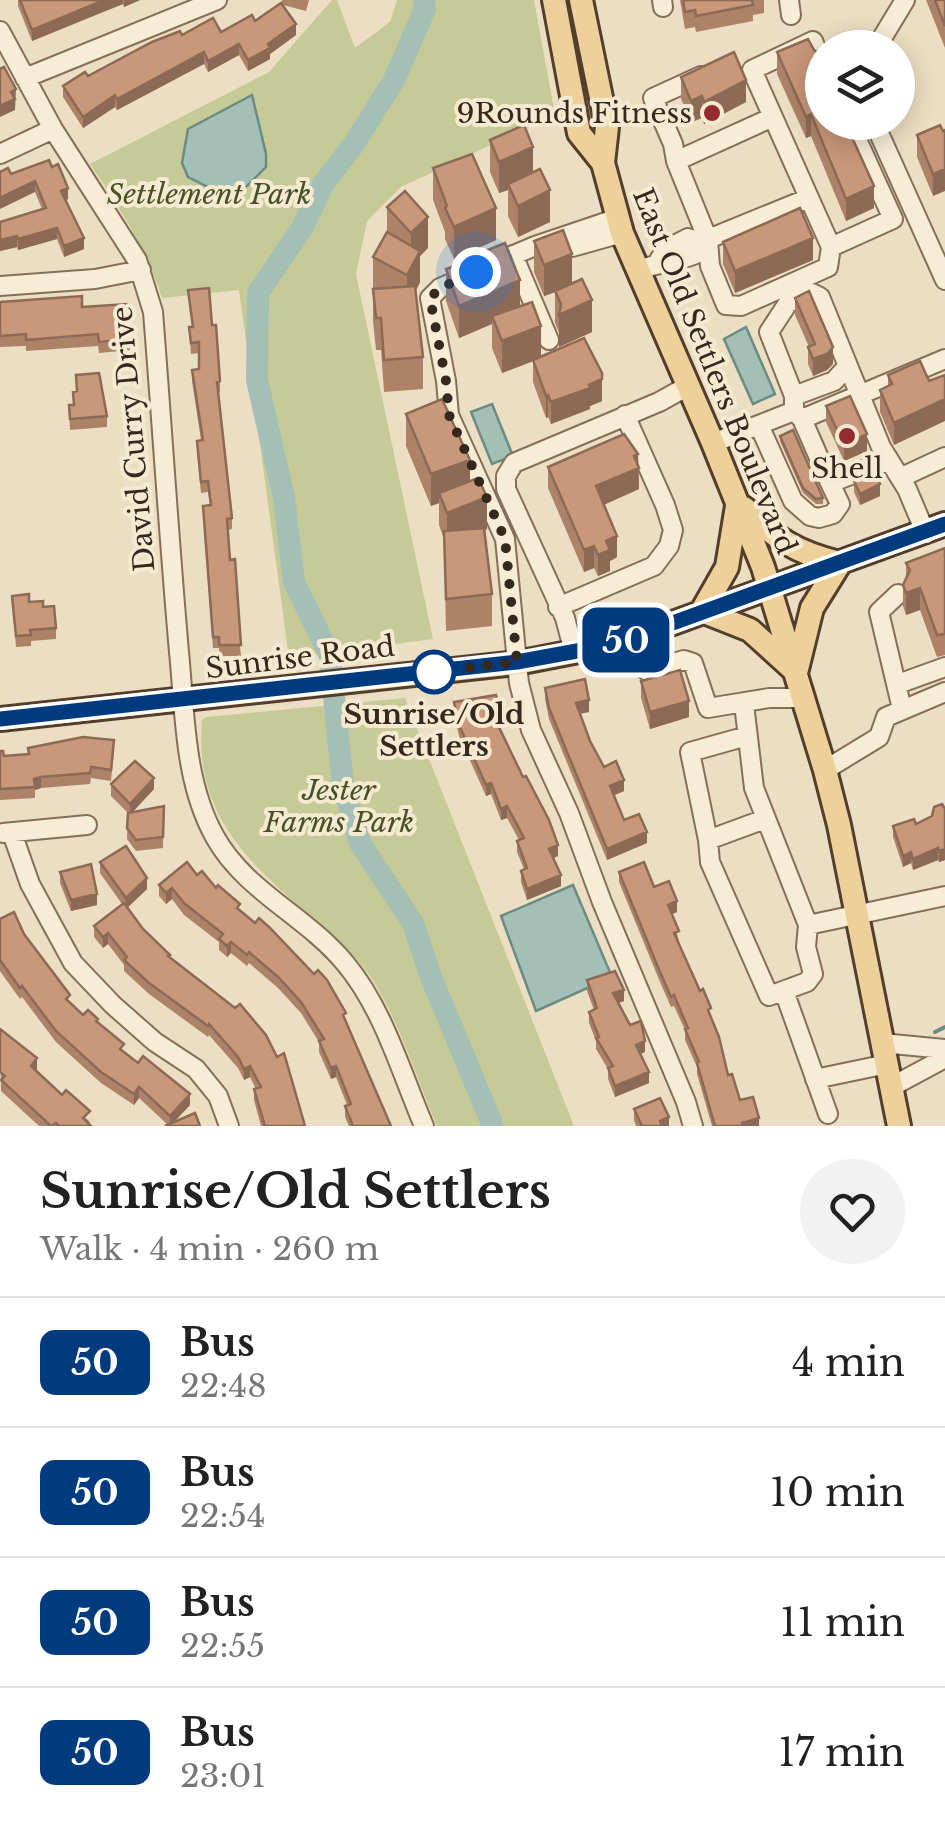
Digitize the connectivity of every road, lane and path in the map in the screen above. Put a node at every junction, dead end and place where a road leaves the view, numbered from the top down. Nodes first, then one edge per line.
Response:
1 (217, 0) edge
2 (554, 0) edge
3 (581, 0) edge
4 (905, 0) edge
5 (887, 30) edge
6 (0, 31) edge
7 (805, 45) edge
8 (752, 70) junction
9 (25, 78) junction
10 (773, 117) junction
11 (53, 128) junction
12 (857, 140) edge
13 (882, 140) edge
14 (0, 154) edge
15 (676, 161) junction
16 (602, 163) junction
17 (809, 198) junction
18 (620, 225) junction
19 (704, 241) junction
20 (830, 247) junction
21 (513, 255) junction
22 (647, 266) junction
23 (140, 270) junction
24 (945, 280) edge
25 (0, 286) edge
26 (549, 340) dead end
27 (945, 359) edge
28 (848, 366) junction
29 (688, 386) junction
30 (860, 394) junction
31 (797, 409) junction
32 (626, 416) junction
33 (759, 425) junction
34 (713, 443) junction
35 (945, 458) edge
36 (888, 460) junction
37 (900, 478) junction
38 (830, 483) junction
39 (738, 502) junction
40 (935, 529) edge
41 (840, 563) junction
42 (770, 589) junction
43 (898, 594) dead end
44 (558, 607) junction
45 (702, 611) junction
46 (634, 637) junction
47 (574, 652) junction
48 (517, 662) junction
49 (945, 666) edge
50 (796, 672) junction
51 (898, 684) junction
52 (945, 692) edge
53 (804, 698) junction
54 (184, 701) junction
55 (744, 704) junction
56 (902, 709) junction
57 (0, 719) edge
58 (748, 736) junction
59 (825, 770) junction
60 (765, 820) junction
61 (87, 825) dead end
62 (6, 833) edge
63 (708, 840) junction
64 (945, 896) edge
65 (857, 915) junction
66 (808, 925) junction
67 (784, 991) junction
68 (945, 1049) edge
69 (945, 1058) edge
70 (887, 1064) junction
71 (816, 1079) junction
72 (828, 1114) dead end
73 (229, 1126) edge
74 (424, 1126) edge
75 (692, 1126) edge
76 (900, 1126) edge

1 - 9 street
2 - 16 main road, East Old Settlers Boulevard
3 - 16 main road, East Old Settlers Boulevard
4 - 5 street
6 - 9 street, David Curry Drive
7 - 8 street
8 - 10 street
8 - 15 street
9 - 11 street, David Curry Drive
10 - 15 street
10 - 17 street
11 - 14 street
11 - 23 street, David Curry Drive
12 - 20 street
13 - 24 street
15 - 19 street
16 - 18 main road, East Old Settlers Boulevard
17 - 19 street
17 - 20 street
18 - 21 street
18 - 22 main road, East Old Settlers Boulevard
19 - 20 street
19 - 22 street
21 - 26 street
21 - 48 street
22 - 29 main road, East Old Settlers Boulevard
23 - 25 street
23 - 54 street, David Curry Drive
27 - 30 street
28 - 30 street
28 - 31 street
28 - 31 street
29 - 32 street
29 - 34 main road, East Old Settlers Boulevard
30 - 31 street
30 - 36 street
31 - 33 street
31 - 38 street
32 - 44 street
32 - 44 street
33 - 34 street
33 - 38 street
34 - 39 main road, East Old Settlers Boulevard
35 - 37 street
36 - 37 street
36 - 38 street
37 - 40 street
39 - 41 main road
39 - 42 main road, East Old Settlers Boulevard
39 - 45 main road
40 - 41 main road, Sunrise Road
41 - 42 main road, Sunrise Road
41 - 50 main road
42 - 45 main road, Sunrise Road
42 - 50 main road, East Old Settlers Boulevard
43 - 51 street
44 - 47 street
45 - 46 main road, Sunrise Road
45 - 50 main road
46 - 47 main road, Sunrise Road
46 - 55 street
47 - 48 main road, Sunrise Road
48 - 54 main road, Sunrise Road
48 - 75 street
49 - 51 street
50 - 53 main road, East Old Settlers Boulevard
51 - 56 street
52 - 56 street
53 - 55 street
53 - 59 main road, East Old Settlers Boulevard
54 - 57 main road, Sunrise Road
54 - 74 street, David Curry Drive
55 - 58 street
56 - 59 street
58 - 60 street
58 - 63 street
59 - 65 main road, East Old Settlers Boulevard
60 - 63 street
60 - 66 street
61 - 62 street
62 - 73 street
63 - 67 street
64 - 65 street
65 - 66 street
65 - 70 main road, East Old Settlers Boulevard
66 - 67 street
67 - 71 street
68 - 70 street
69 - 70 street
70 - 71 street
70 - 76 main road, East Old Settlers Boulevard
71 - 72 street

